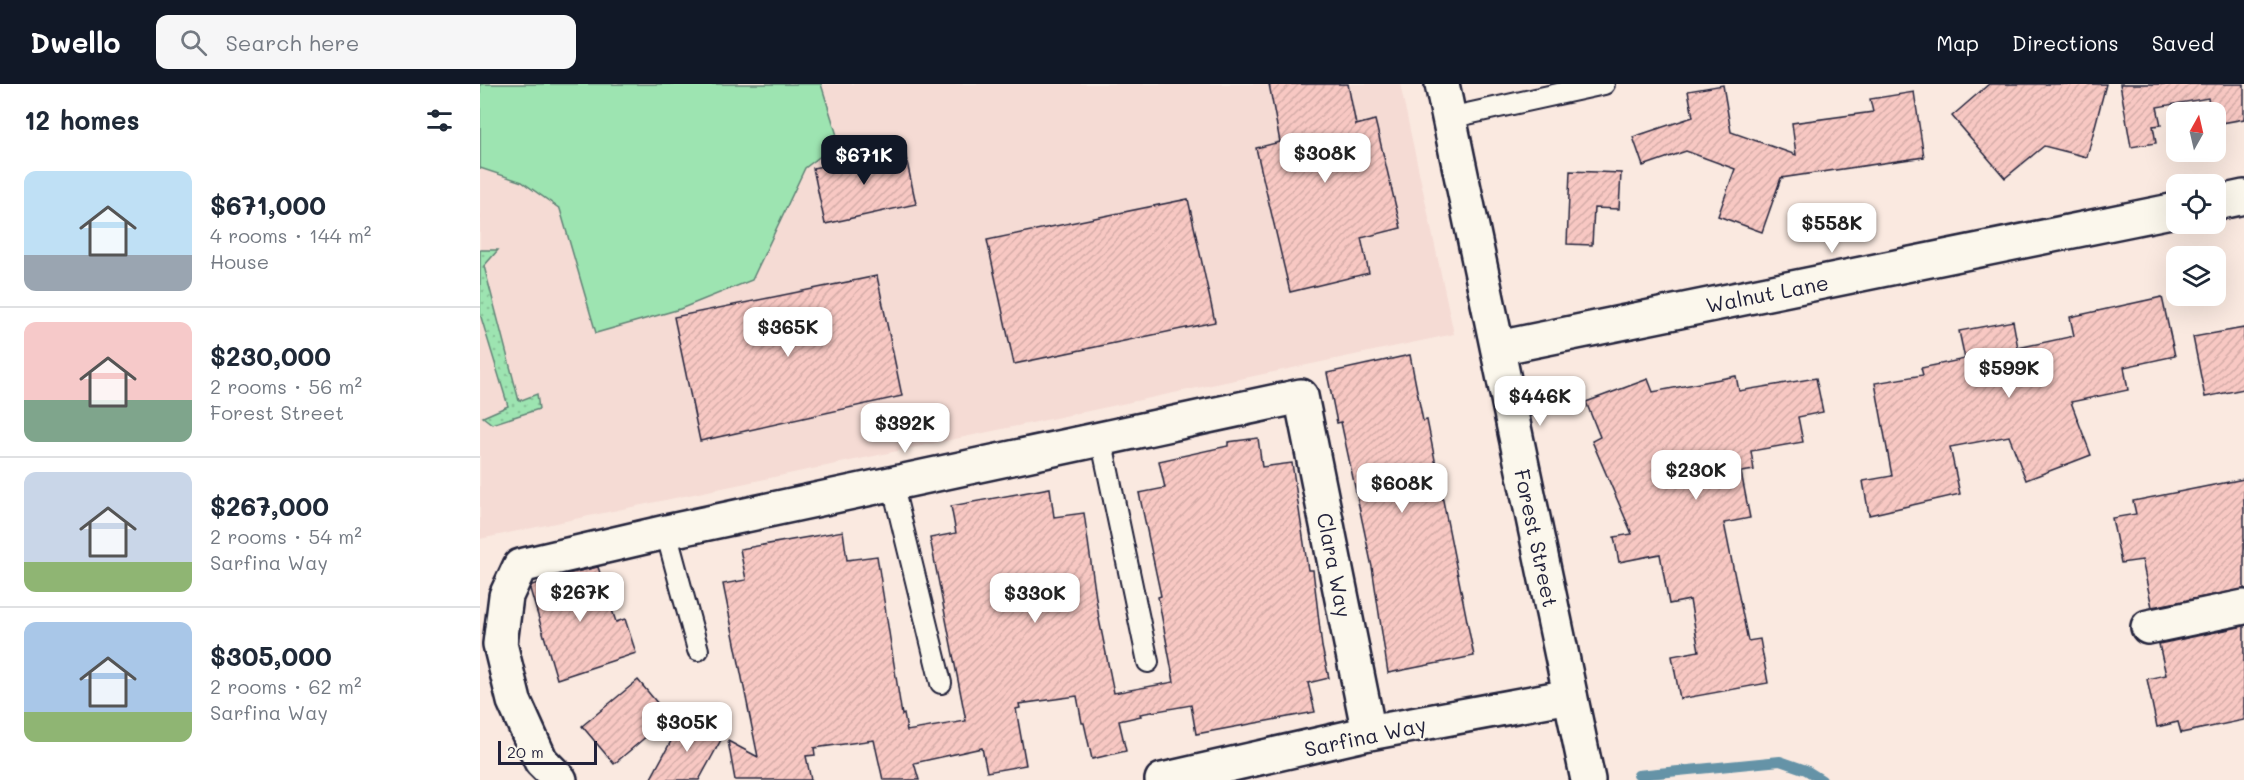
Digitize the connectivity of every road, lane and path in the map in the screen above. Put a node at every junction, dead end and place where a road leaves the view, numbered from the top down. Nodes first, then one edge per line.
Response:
1 (1442, 84) edge
2 (1604, 84) edge
3 (1449, 118) junction
4 (2244, 197) edge
5 (2226, 200) edge
6 (2166, 212) edge
7 (1498, 348) junction
8 (1101, 438) junction
9 (892, 483) junction
10 (666, 532) junction
11 (2244, 608) edge
12 (2148, 627) dead end
13 (698, 650) dead end
14 (1148, 662) dead end
15 (941, 683) dead end
16 (1570, 696) junction
17 (1369, 734) junction
18 (560, 780) edge
19 (1162, 780) edge
20 (1588, 780) edge

1 - 3 street, Forest Street
2 - 3 lane
3 - 7 street, Forest Street
4 - 5 street
6 - 7 street, Walnut Lane
7 - 16 street, Forest Street
8 - 9 street
8 - 14 lane
8 - 17 street, Clara Way
9 - 10 street
9 - 15 lane
10 - 13 lane
10 - 18 street
11 - 12 street
16 - 17 street, Sarfina Way
16 - 20 street, Forest Street
17 - 19 street, Sarfina Way

